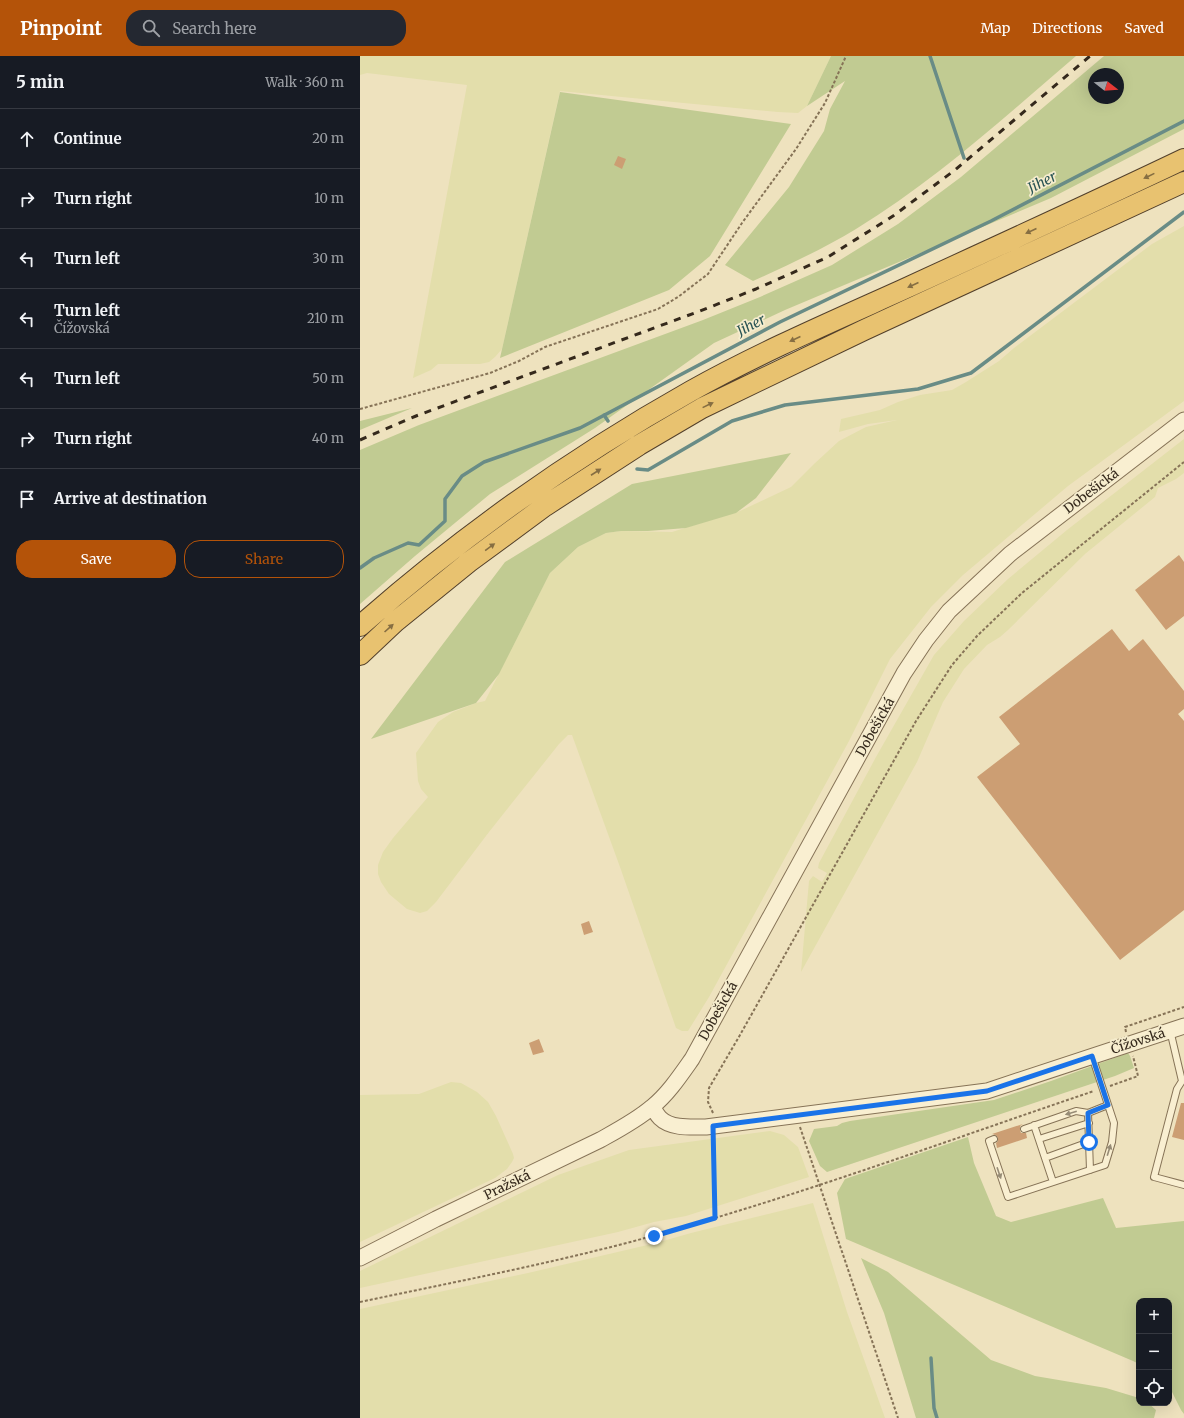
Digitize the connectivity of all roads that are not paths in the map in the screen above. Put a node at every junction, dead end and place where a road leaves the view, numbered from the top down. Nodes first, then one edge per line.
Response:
1 (1184, 159) edge
2 (1184, 182) edge
3 (1184, 420) edge
4 (360, 626) edge
5 (360, 655) edge
6 (1184, 1026) edge
7 (1170, 1030) junction
8 (1092, 1056) junction
9 (1183, 1081) edge
10 (1108, 1105) junction
11 (652, 1107) junction
12 (1088, 1113) junction
13 (1089, 1123) junction
14 (1034, 1125) junction
15 (1024, 1129) dead end
16 (994, 1139) dead end
17 (1039, 1139) junction
18 (1089, 1142) junction
19 (1045, 1158) junction
20 (1090, 1170) junction
21 (1053, 1182) junction
22 (1184, 1185) edge
23 (360, 1258) edge

1 -> 4 highway
5 -> 2 highway
3 - 11 street, Dobešická
6 - 7 street, Čížovská
7 - 8 street, Čížovská
7 - 9 lane
8 - 10 lane
8 - 11 street, Čížovská
9 - 22 lane
10 - 12 lane
20 -> 10 lane
11 - 23 street, Pražská
12 - 13 lane
12 -> 14 lane
13 - 17 lane
13 - 18 lane
14 - 15 lane
14 - 17 lane
16 -> 21 lane
17 - 19 lane
18 - 19 lane
18 - 20 lane
19 - 21 lane
20 - 21 lane

